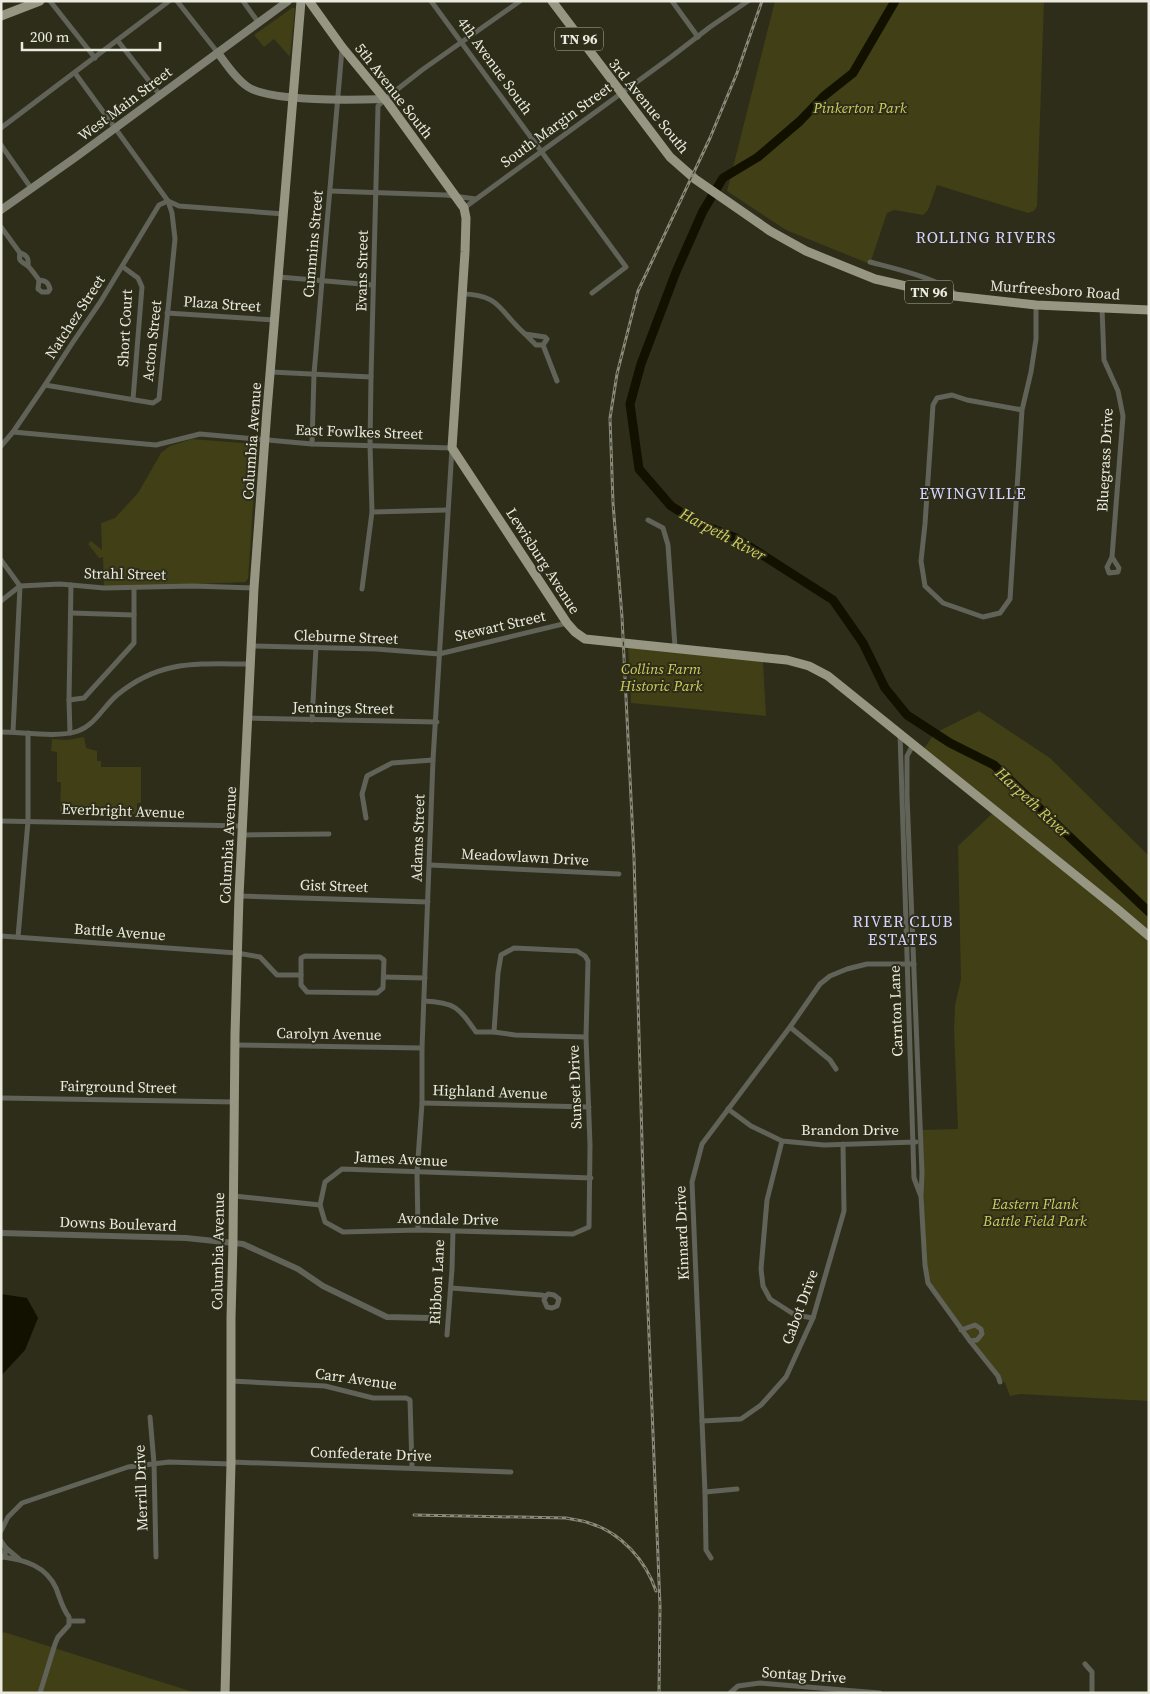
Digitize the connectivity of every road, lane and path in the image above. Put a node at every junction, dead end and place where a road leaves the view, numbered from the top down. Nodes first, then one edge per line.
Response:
1 (40, 1) edge
2 (50, 1) edge
3 (169, 1) edge
4 (177, 1) edge
5 (243, 1) edge
6 (288, 1) edge
7 (301, 1) edge
8 (309, 1) edge
9 (431, 1) edge
10 (520, 1) edge
11 (552, 1) edge
12 (672, 1) edge
13 (748, 1) edge
14 (1, 16) edge
15 (258, 22) junction
16 (698, 37) junction
17 (118, 41) junction
18 (462, 43) junction
19 (342, 46) junction
20 (218, 53) junction
21 (95, 58) junction
22 (75, 73) junction
23 (620, 93) junction
24 (160, 95) junction
25 (294, 97) junction
26 (385, 99) junction
27 (339, 100) junction
28 (1, 128) edge
29 (116, 128) junction
30 (1, 145) edge
31 (541, 151) junction
32 (694, 178) joint
33 (31, 188) junction
34 (330, 191) junction
35 (376, 193) junction
36 (457, 197) junction
37 (476, 199) junction
38 (168, 201) junction
39 (464, 208) junction
40 (1, 210) edge
41 (284, 214) junction
42 (1, 227) edge
43 (870, 262) dead end
44 (123, 266) junction
45 (279, 277) junction
46 (39, 280) dead end
47 (322, 282) junction
48 (373, 286) junction
49 (592, 293) dead end
50 (462, 294) junction
51 (959, 296) junction
52 (1036, 305) junction
53 (1102, 308) junction
54 (1149, 310) edge
55 (167, 313) junction
56 (276, 320) junction
57 (525, 334) junction
58 (543, 345) junction
59 (271, 372) junction
60 (314, 374) junction
61 (371, 377) junction
62 (557, 381) dead end
63 (46, 385) junction
64 (133, 399) junction
65 (1022, 410) junction
66 (13, 432) junction
67 (265, 441) junction
68 (312, 444) junction
69 (370, 445) junction
70 (1, 446) edge
71 (452, 448) junction
72 (448, 510) junction
73 (372, 512) junction
74 (648, 520) dead end
75 (1112, 557) dead end
76 (1, 560) edge
77 (71, 585) junction
78 (20, 586) junction
79 (134, 588) junction
80 (254, 588) junction
81 (362, 589) dead end
82 (1, 601) edge
83 (71, 613) junction
84 (134, 614) junction
85 (567, 623) junction
86 (252, 646) junction
87 (316, 647) junction
88 (675, 648) junction
89 (439, 654) junction
90 (251, 664) junction
91 (69, 700) junction
92 (248, 718) junction
93 (312, 720) junction
94 (437, 722) junction
95 (1, 732) edge
96 (13, 732) junction
97 (28, 733) junction
98 (70, 733) junction
99 (900, 733) junction
100 (913, 744) junction
101 (433, 760) junction
102 (366, 818) dead end
103 (1, 821) edge
104 (28, 821) junction
105 (243, 830) junction
106 (329, 834) dead end
107 (430, 865) junction
108 (619, 874) dead end
109 (239, 896) junction
110 (428, 902) junction
111 (1, 936) edge
112 (1149, 936) edge
113 (18, 937) junction
114 (237, 953) junction
115 (907, 964) junction
116 (914, 964) junction
117 (301, 975) junction
118 (384, 977) junction
119 (425, 978) junction
120 (424, 1001) junction
121 (790, 1027) junction
122 (494, 1032) junction
123 (586, 1037) junction
124 (235, 1045) junction
125 (422, 1048) junction
126 (836, 1069) dead end
127 (1, 1098) edge
128 (235, 1102) junction
129 (422, 1103) junction
130 (589, 1108) junction
131 (728, 1109) junction
132 (782, 1141) junction
133 (920, 1141) junction
134 (913, 1142) junction
135 (843, 1144) junction
136 (417, 1173) junction
137 (591, 1178) junction
138 (234, 1196) junction
139 (921, 1196) junction
140 (320, 1205) junction
141 (589, 1227) joint
142 (418, 1230) junction
143 (453, 1231) junction
144 (1, 1233) edge
145 (234, 1242) junction
146 (451, 1288) junction
147 (546, 1296) dead end
148 (430, 1318) dead end
149 (813, 1318) junction
150 (962, 1330) junction
151 (447, 1335) dead end
152 (970, 1341) junction
153 (231, 1381) junction
154 (1000, 1382) dead end
155 (150, 1417) dead end
156 (702, 1421) junction
157 (154, 1463) junction
158 (231, 1463) junction
159 (412, 1468) junction
160 (511, 1472) dead end
161 (737, 1489) dead end
162 (705, 1492) junction
163 (2, 1530) edge
164 (4, 1544) edge
165 (156, 1557) dead end
166 (2, 1558) edge
167 (710, 1558) dead end
168 (20, 1560) junction
169 (70, 1621) junction
170 (83, 1621) dead end
171 (1086, 1664) dead end
172 (815, 1690) edge
173 (40, 1693) edge
174 (225, 1693) edge
175 (730, 1693) edge
176 (879, 1693) edge
177 (1092, 1693) edge

1 - 14 main road
2 - 21 street
3 - 17 street
4 - 20 street
5 - 15 street
6 - 15 main road, West Main Street
7 - 25 main road, Columbia Avenue
8 - 19 main road, 5th Avenue South
9 - 18 street, 4th Avenue South
10 - 18 street
11 - 23 main road, 3rd Avenue South / TN 96
12 - 16 street
13 - 16 street, South Margin Street
15 - 20 main road, West Main Street
16 - 23 street, South Margin Street
17 - 21 street
17 - 24 street
18 - 26 street
18 - 31 street, 4th Avenue South
19 - 26 main road, 5th Avenue South
19 - 27 street, Cummins Street
20 - 24 main road, West Main Street
20 - 25 main road
21 - 22 street
22 - 28 street
22 - 29 street
23 - 31 street, South Margin Street
23 - 32 main road, 3rd Avenue South / TN 96
24 - 29 main road, West Main Street
25 - 27 main road
25 - 41 main road, Columbia Avenue
26 - 27 main road
26 - 35 street, Evans Street
26 - 36 main road, 5th Avenue South
27 - 34 street, Cummins Street
29 - 33 main road, West Main Street
29 - 38 street
30 - 33 street
31 - 37 street, South Margin Street
31 - 49 street, 4th Avenue South
32 - 51 main road, Murfreesboro Road / TN 96
33 - 40 main road, West Main Street
34 - 35 street
34 - 47 street, Cummins Street
35 - 36 street
35 - 48 street, Evans Street
36 - 37 street
36 - 39 main road
37 - 39 street, South Margin Street
38 - 41 street
38 - 44 street, Natchez Street
38 - 55 street, Acton Street
39 - 50 main road
41 - 45 main road, Columbia Avenue
42 - 46 street
43 - 51 street, Murfreesboro Road
44 - 63 street, Natchez Street
44 - 64 street, Short Court
45 - 47 street
45 - 56 main road, Columbia Avenue
47 - 48 street
47 - 60 street, Cummins Street
48 - 61 street, Evans Street
50 - 57 street
50 - 71 main road
51 - 52 main road, Murfreesboro Road / TN 96
52 - 53 main road, Murfreesboro Road / TN 96
52 - 65 street
53 - 54 main road, Murfreesboro Road / TN 96
53 - 75 street, Bluegrass Drive
55 - 56 street, Plaza Street
55 - 64 street, Acton Street
56 - 59 main road, Columbia Avenue
57 - 58 street
57 - 58 street
58 - 62 street
59 - 60 street
59 - 67 main road, Columbia Avenue
60 - 61 street
60 - 68 street, Cummins Street
61 - 69 street, Evans Street
63 - 64 street, Acton Street
63 - 66 street, Natchez Street
65 - 65 street
66 - 67 street, East Fowlkes Street
66 - 70 street, Natchez Street
67 - 68 street, East Fowlkes Street
67 - 80 main road, Columbia Avenue
68 - 69 street, East Fowlkes Street
69 - 71 street, East Fowlkes Street
69 - 73 street, Evans Street
71 - 72 street, Adams Street
71 - 85 main road, Lewisburg Avenue
72 - 73 street
72 - 89 street, Adams Street
73 - 81 street, Evans Street
74 - 88 street
76 - 78 street
77 - 78 street, Strahl Street
77 - 79 street, Strahl Street
77 - 83 street
78 - 82 street
78 - 96 street
79 - 80 street, Strahl Street
79 - 84 street
80 - 86 main road, Columbia Avenue
83 - 84 street
83 - 91 street
84 - 91 street
85 - 88 main road, Lewisburg Avenue
85 - 89 street, Stewart Street
86 - 87 street, Cleburne Street
86 - 90 main road, Columbia Avenue
87 - 89 street, Cleburne Street
87 - 93 street
88 - 99 main road, Lewisburg Avenue
89 - 94 street, Adams Street
90 - 92 main road, Columbia Avenue
90 - 98 street
91 - 98 street
92 - 93 street, Jennings Street
92 - 105 main road, Columbia Avenue
93 - 94 street, Jennings Street
94 - 101 street, Adams Street
95 - 96 street
96 - 97 street
97 - 98 street
97 - 104 street
99 - 100 main road, Lewisburg Avenue
99 - 115 street, Carnton Lane
100 - 112 main road, Lewisburg Avenue
100 - 116 street, Carnton Lane
101 - 102 street
101 - 107 street, Adams Street
103 - 104 street, Everbright Avenue
104 - 105 street, Everbright Avenue
104 - 113 street
105 - 106 street, Everbright Avenue
105 - 109 main road, Columbia Avenue
107 - 108 street, Meadowlawn Drive
107 - 110 street, Adams Street
109 - 110 street, Gist Street
109 - 114 main road, Columbia Avenue
110 - 119 street, Adams Street
111 - 113 street, Battle Avenue
113 - 114 street, Battle Avenue
114 - 117 street, Battle Avenue
114 - 124 main road, Columbia Avenue
115 - 116 street, Kinnard Drive
115 - 121 street, Kinnard Drive
115 - 134 street, Carnton Lane
116 - 133 street, Carnton Lane
117 - 118 street
117 - 118 street
118 - 119 street
119 - 120 street, Adams Street
120 - 122 street
120 - 125 street, Adams Street
121 - 126 street
121 - 131 street, Kinnard Drive
122 - 123 street
122 - 123 street, Sunset Drive
123 - 130 street, Sunset Drive
124 - 125 street, Carolyn Avenue
124 - 128 main road, Columbia Avenue
125 - 129 street, Adams Street
127 - 128 street, Fairground Street
128 - 138 main road, Columbia Avenue
129 - 130 street, Highland Avenue
129 - 136 street, Adams Street
130 - 137 street, Sunset Drive
131 - 132 street, Brandon Drive
131 - 156 street, Kinnard Drive
132 - 135 street, Brandon Drive
132 - 149 street
133 - 134 street, Brandon Drive
133 - 139 street, Carnton Lane
134 - 135 street, Brandon Drive
134 - 139 street, Carnton Lane
135 - 149 street, Cabot Drive
136 - 137 street, James Avenue
136 - 140 street, James Avenue
136 - 142 street, Adams Street
137 - 141 street, Sunset Drive
138 - 140 street
138 - 145 main road, Columbia Avenue
139 - 150 street, Carnton Lane
140 - 142 street, Avondale Drive
141 - 143 street, Avondale Drive
142 - 143 street, Avondale Drive
143 - 146 street, Ribbon Lane
144 - 145 street, Downs Boulevard
145 - 148 street, Downs Boulevard
145 - 153 main road, Columbia Avenue
146 - 147 street
146 - 151 street, Ribbon Lane
149 - 156 street, Cabot Drive
150 - 152 street, Carnton Lane
150 - 152 street
152 - 154 street, Carnton Lane
153 - 158 main road, Columbia Avenue
153 - 159 street, Carr Avenue
155 - 157 street, Merrill Drive
156 - 162 street, Kinnard Drive
157 - 158 street, Confederate Drive
157 - 163 street, Confederate Drive
157 - 165 street, Merrill Drive
158 - 159 street, Confederate Drive
158 - 174 main road, Columbia Avenue
159 - 160 street, Confederate Drive
161 - 162 street
162 - 167 street, Kinnard Drive
163 - 164 street, Confederate Drive
164 - 166 street, Confederate Drive
164 - 168 street
166 - 168 street
168 - 169 street
169 - 170 street
169 - 173 street
171 - 177 street
172 - 175 street, Sontag Drive
172 - 176 street, Sontag Drive

